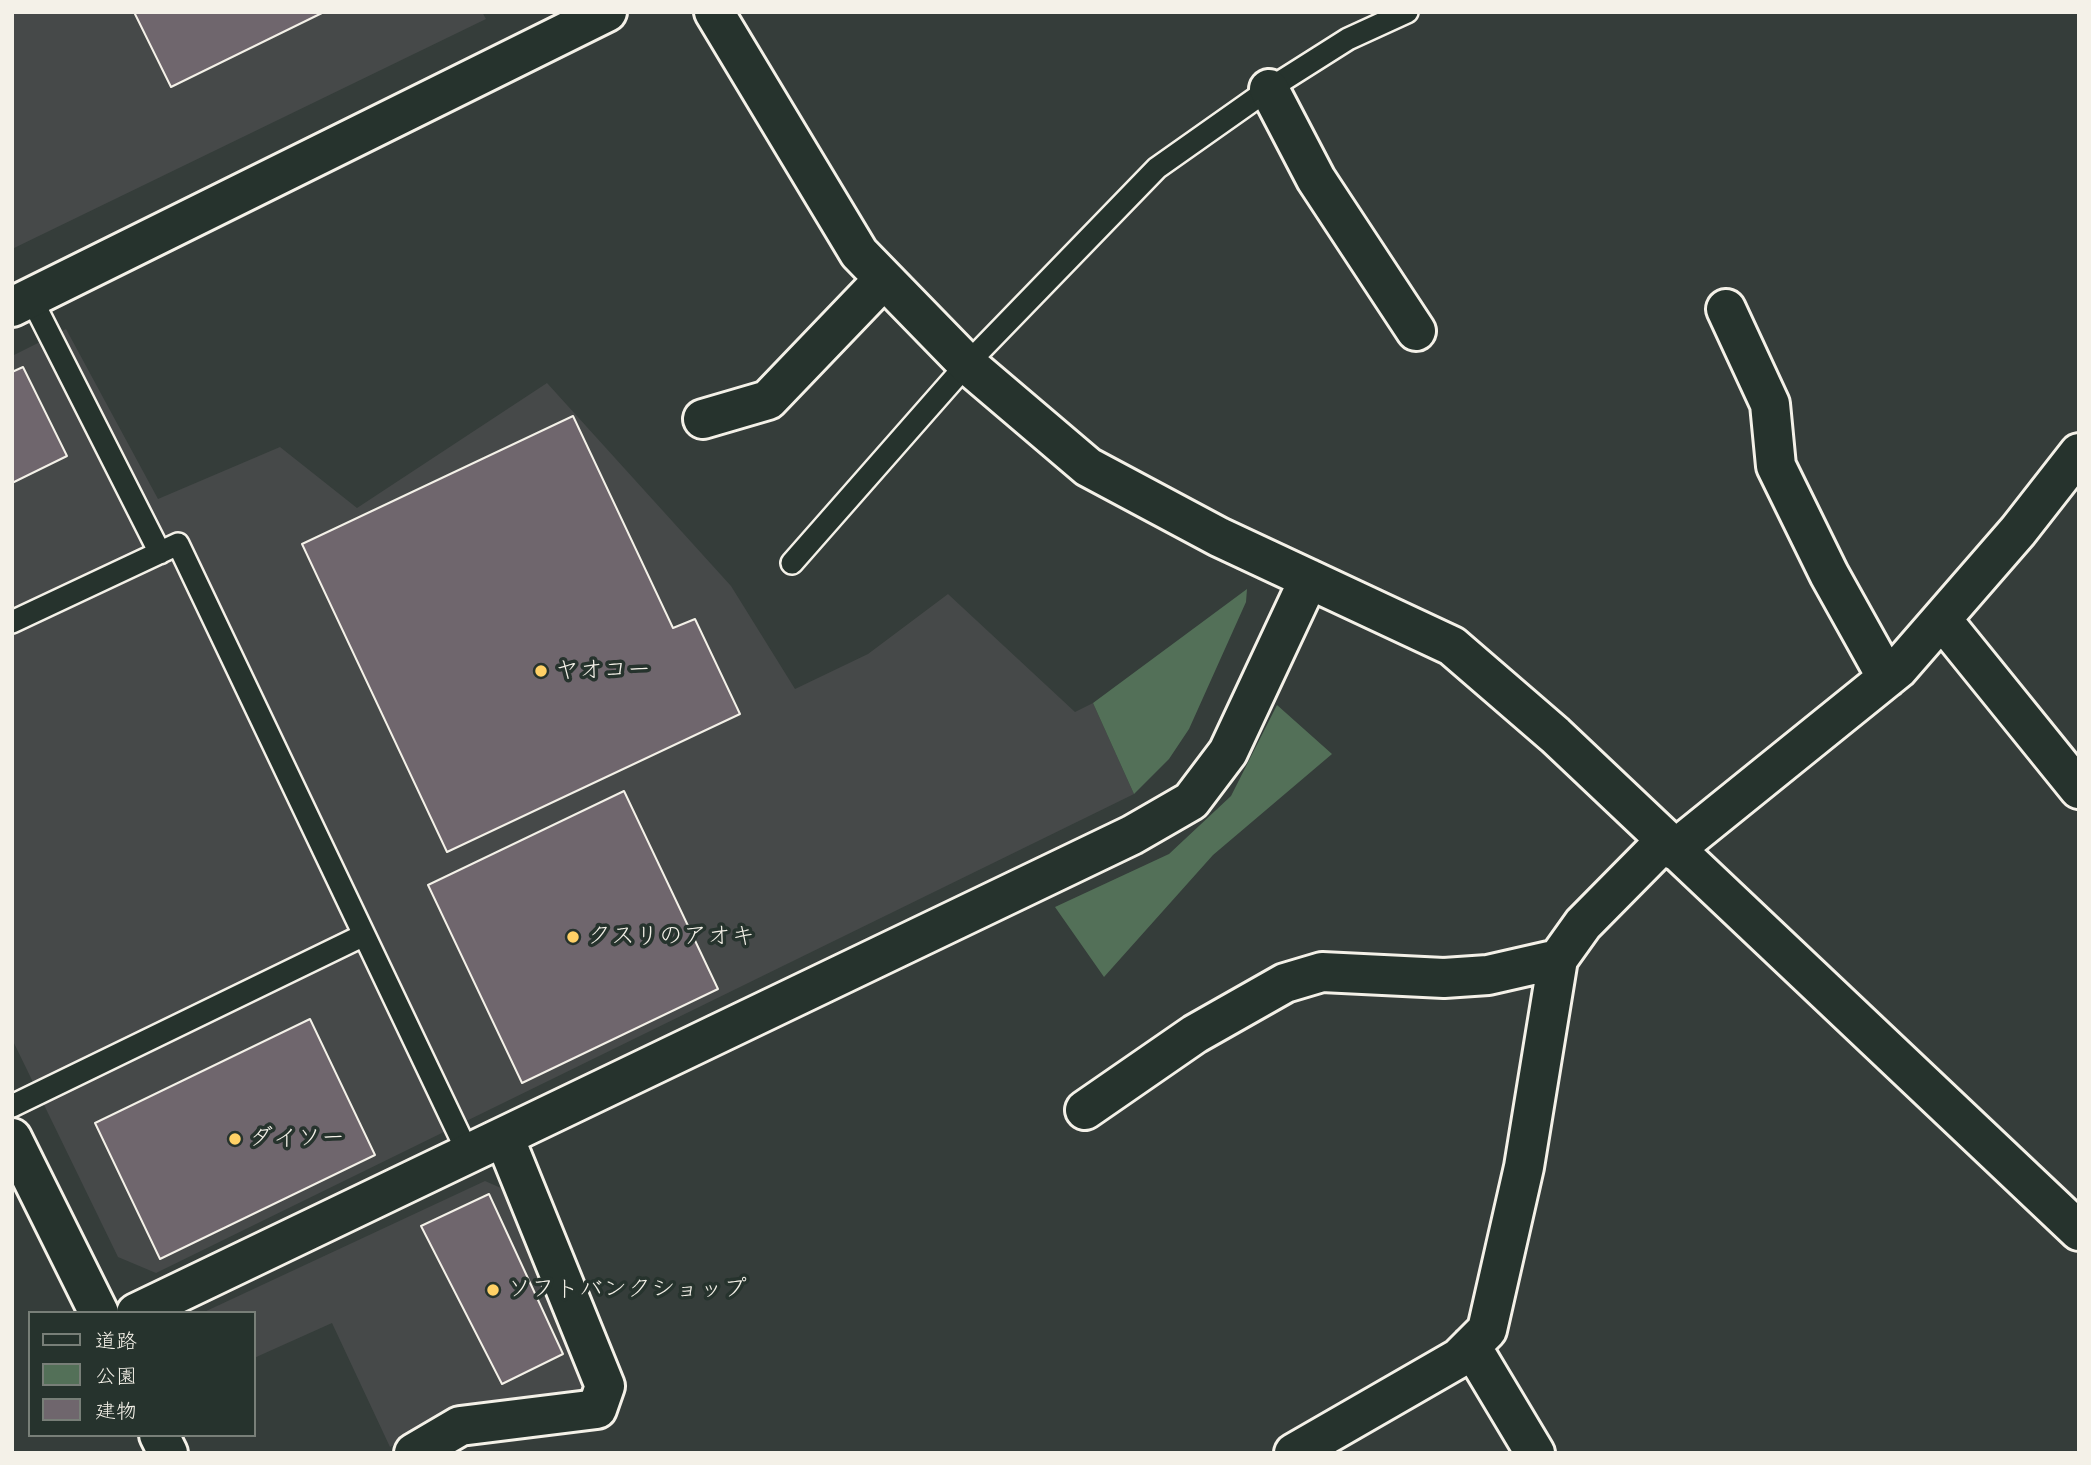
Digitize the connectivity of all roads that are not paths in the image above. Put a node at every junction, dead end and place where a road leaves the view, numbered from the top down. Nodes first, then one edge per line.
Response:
1 (607, 12) edge
2 (714, 12) edge
3 (1407, 12) edge
4 (1269, 89) junction
5 (884, 279) junction
6 (22, 303) edge
7 (1726, 309) dead end
8 (1416, 331) dead end
9 (967, 364) junction
10 (703, 419) dead end
11 (2072, 480) edge
12 (160, 553) junction
13 (792, 563) dead end
14 (1309, 579) junction
15 (1943, 621) junction
16 (12, 622) edge
17 (1887, 678) junction
18 (2079, 789) edge
19 (1670, 845) junction
20 (364, 935) junction
21 (1558, 959) junction
22 (12, 1106) edge
23 (1085, 1110) dead end
24 (504, 1137) junction
25 (12, 1138) edge
26 (468, 1153) junction
27 (2079, 1231) edge
28 (98, 1311) edge
29 (140, 1311) edge
30 (1471, 1346) junction
31 (160, 1437) edge
32 (168, 1453) edge
33 (414, 1453) edge
34 (1294, 1453) edge
35 (1535, 1453) edge

1 - 6 street
2 - 5 street
3 - 4 lane
4 - 8 street
4 - 9 lane
5 - 9 street
5 - 10 street
6 - 12 lane
7 - 17 street
9 - 13 lane
9 - 14 street
11 - 15 street
12 - 16 lane
12 - 20 lane
14 - 19 street
14 - 24 street
15 - 17 street
15 - 18 street
17 - 19 street
19 - 21 street
19 - 27 street
20 - 22 lane
20 - 26 lane
21 - 23 street
21 - 30 street
24 - 26 street
24 - 33 street
25 - 28 street
26 - 29 street
30 - 34 street
30 - 35 street
31 - 32 street

